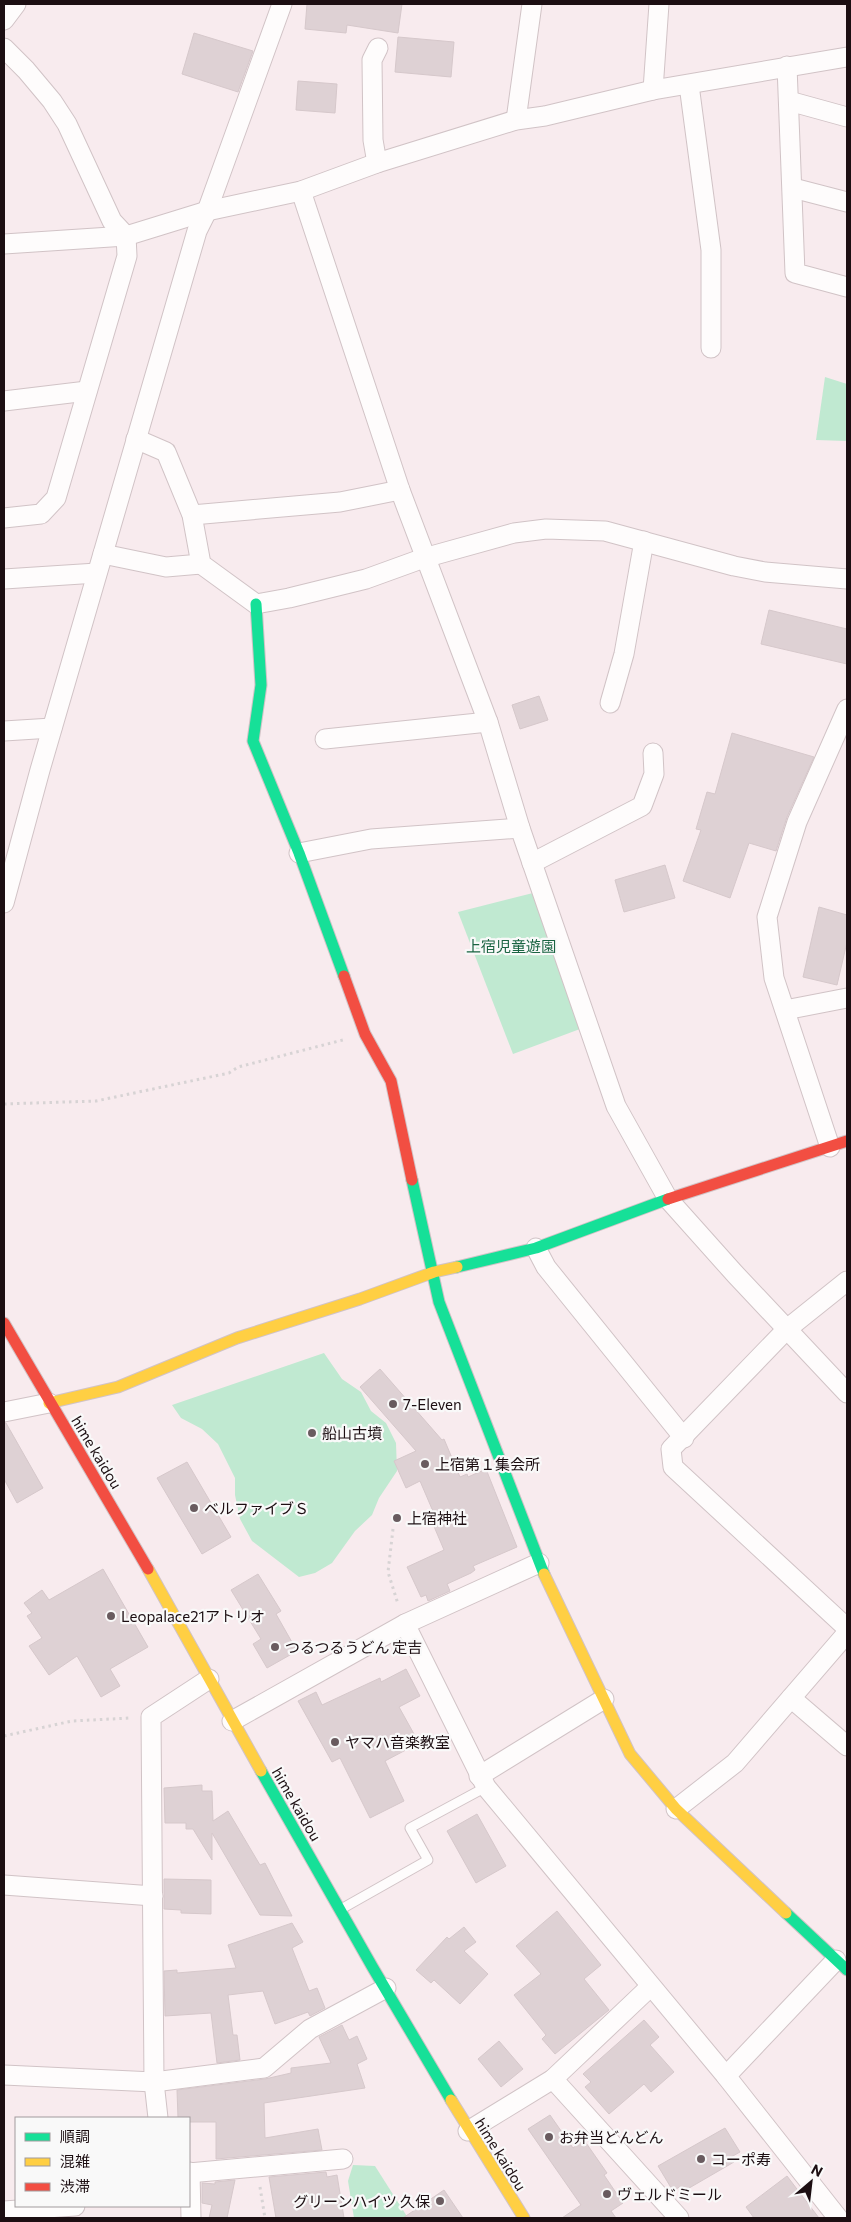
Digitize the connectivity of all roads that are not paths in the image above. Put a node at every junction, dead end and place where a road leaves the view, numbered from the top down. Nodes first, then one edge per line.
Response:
1 (16, 4) edge
2 (282, 4) edge
3 (532, 4) edge
4 (659, 4) edge
5 (4, 20) edge
6 (4, 48) edge
7 (378, 48) dead end
8 (847, 57) edge
9 (787, 66) junction
10 (689, 85) junction
11 (652, 90) junction
12 (789, 101) junction
13 (847, 117) edge
14 (516, 120) junction
15 (377, 163) junction
16 (793, 188) junction
17 (301, 191) junction
18 (847, 202) edge
19 (207, 211) junction
20 (126, 236) junction
21 (4, 244) edge
22 (847, 287) edge
23 (711, 348) dead end
24 (87, 391) junction
25 (4, 401) edge
26 (136, 439) junction
27 (400, 490) junction
28 (192, 516) junction
29 (4, 518) edge
30 (644, 541) junction
31 (103, 554) junction
32 (424, 558) junction
33 (201, 564) junction
34 (97, 572) junction
35 (4, 579) edge
36 (847, 579) edge
37 (256, 604) junction
38 (610, 703) dead end
39 (847, 709) edge
40 (488, 722) junction
41 (52, 728) junction
42 (4, 731) edge
43 (325, 739) dead end
44 (653, 753) dead end
45 (520, 828) junction
46 (299, 853) junction
47 (532, 863) junction
48 (4, 903) edge
49 (847, 998) edge
50 (785, 1010) junction
51 (839, 1144) edge
52 (668, 1199) junction
53 (536, 1248) junction
54 (434, 1272) junction
55 (847, 1281) edge
56 (4, 1323) edge
57 (787, 1330) junction
58 (12, 1362) dead end
59 (847, 1392) edge
60 (49, 1403) junction
61 (4, 1412) edge
62 (684, 1438) junction
63 (539, 1563) junction
64 (405, 1624) junction
65 (847, 1628) edge
66 (847, 1633) edge
67 (209, 1679) junction
68 (791, 1698) junction
69 (604, 1699) junction
70 (232, 1721) junction
71 (847, 1746) edge
72 (483, 1781) junction
73 (676, 1809) junction
74 (4, 1885) edge
75 (153, 1896) junction
76 (340, 1909) junction
77 (842, 1965) edge
78 (650, 1987) junction
79 (386, 1988) junction
80 (4, 2075) edge
81 (726, 2076) junction
82 (553, 2079) junction
83 (154, 2082) junction
84 (158, 2117) edge
85 (468, 2131) junction
86 (343, 2159) dead end
87 (190, 2172) edge
88 (190, 2195) edge
89 (60, 2207) edge
90 (4, 2211) edge
91 (191, 2218) edge
92 (524, 2218) edge
93 (679, 2218) edge
94 (838, 2218) edge

1 - 5 street
2 - 19 street
3 - 14 street
4 - 11 street
6 - 20 street
7 - 15 street
8 - 9 street
9 - 10 street
9 - 12 street
10 - 11 street
10 - 23 street
11 - 14 street
12 - 13 street
12 - 16 street
14 - 15 street
15 - 17 street
16 - 18 street
16 - 22 street
17 - 19 street
17 - 27 street
19 - 20 street
19 - 26 street
20 - 21 street
20 - 24 street
24 - 25 street
24 - 29 street
26 - 28 street
26 - 31 street
27 - 28 street
27 - 32 street
28 - 33 street
30 - 32 street
30 - 36 street
30 - 38 street
31 - 33 street
31 - 34 street
32 - 37 street
32 - 40 street
33 - 37 street
34 - 35 street
34 - 41 street
37 - 46 street
39 - 50 street
40 - 43 street
40 - 45 street
41 - 42 street
41 - 48 street
44 - 47 street
45 - 46 street
45 - 47 street
46 - 54 street
47 - 52 street
49 - 50 street
50 - 51 street
51 - 52 street
52 - 53 street
52 - 57 street
53 - 54 street
53 - 62 street
54 - 60 street
54 - 63 street
55 - 57 street
56 - 60 street, hime kaidou
57 - 59 street
57 - 62 street
58 - 60 street, hime kaidou
60 - 61 street
60 - 67 street, hime kaidou
62 - 65 street
63 - 64 street
63 - 69 street
64 - 70 street
64 - 72 street
66 - 68 street
67 - 70 street, hime kaidou
67 - 75 street
68 - 71 street
68 - 73 street
69 - 72 street
69 - 73 street
70 - 76 street, hime kaidou
72 - 76 lane
72 - 78 street
73 - 77 street
74 - 75 street
75 - 83 street
76 - 79 street, hime kaidou
77 - 81 street
78 - 81 street
78 - 82 street
79 - 83 street
79 - 85 street, hime kaidou
80 - 83 street
81 - 94 street
82 - 85 street
82 - 93 street
83 - 84 street
85 - 92 street, hime kaidou
86 - 87 street
88 - 91 street
89 - 90 street

